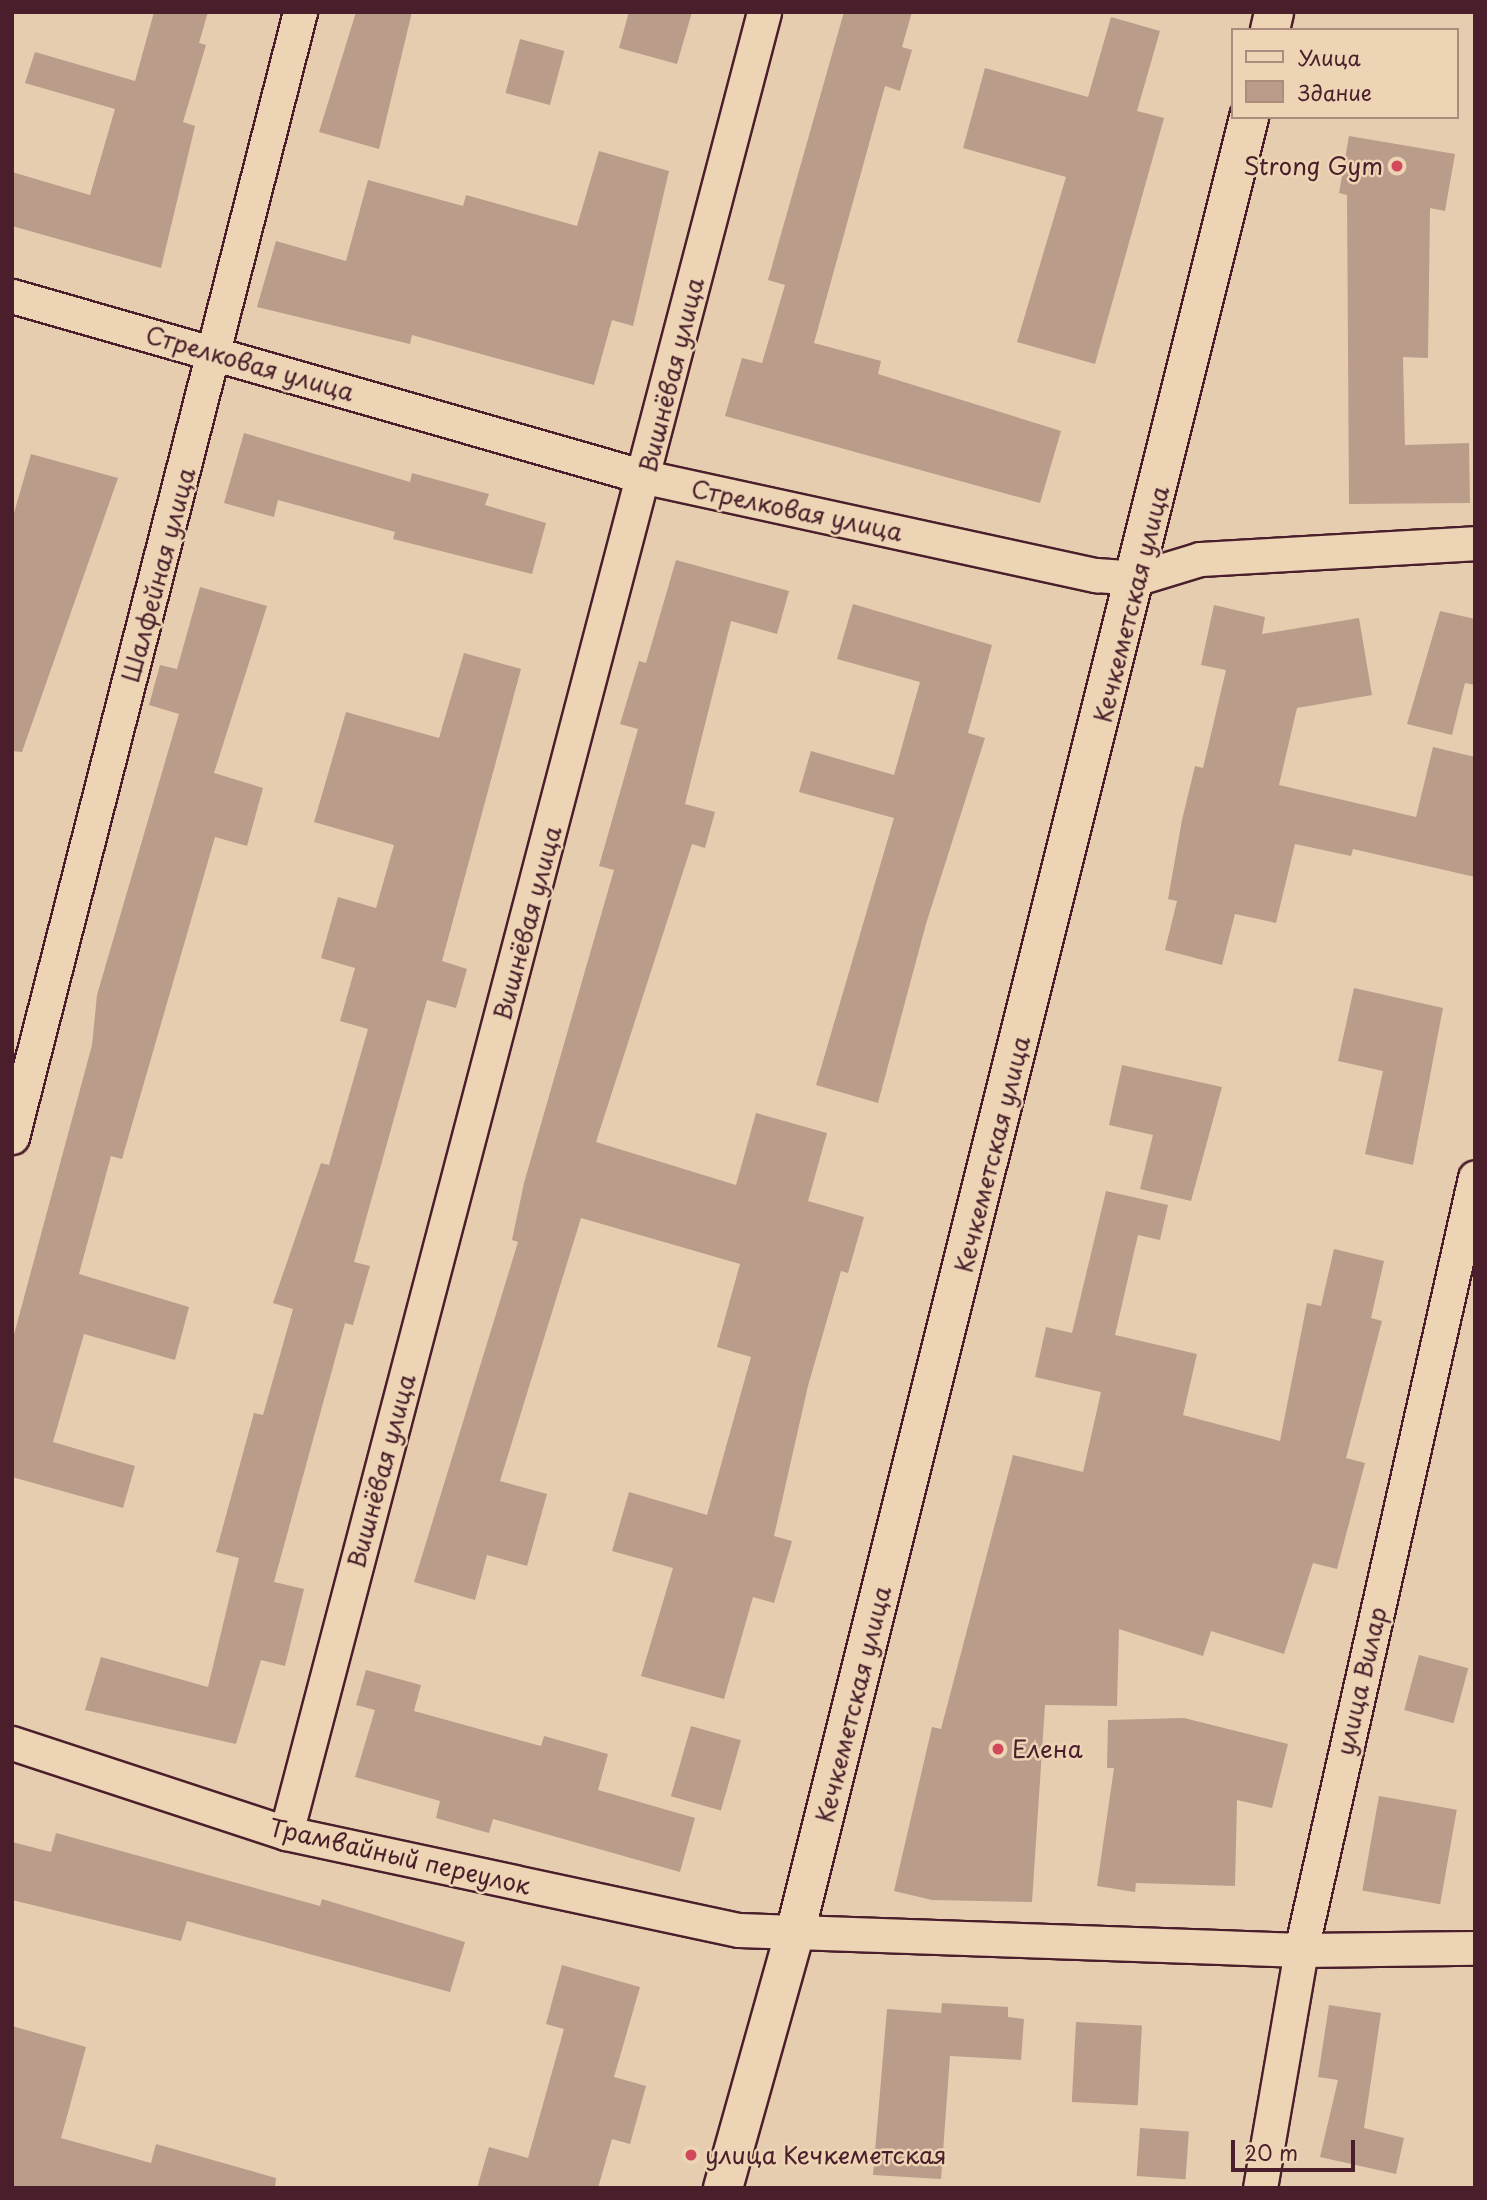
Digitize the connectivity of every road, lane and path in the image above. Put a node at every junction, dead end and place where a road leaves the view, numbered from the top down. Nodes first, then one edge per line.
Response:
1 (300, 12) edge
2 (764, 12) edge
3 (1249, 119) edge
4 (12, 296) edge
5 (215, 353) junction
6 (645, 477) junction
7 (1475, 543) edge
8 (1138, 578) junction
9 (12, 1137) edge
10 (1475, 1177) edge
11 (12, 1743) edge
12 (286, 1833) junction
13 (796, 1929) junction
14 (1475, 1948) edge
15 (1301, 1950) junction
16 (723, 2188) edge
17 (1260, 2188) edge

1 - 5 street, Шалфейная улица
2 - 6 street, Вишнёвая улица
3 - 8 main road, Кечкеметская улица
4 - 5 street, Стрелковая улица
5 - 6 street, Стрелковая улица
5 - 9 street, Шалфейная улица
6 - 8 street, Стрелковая улица
6 - 12 street, Вишнёвая улица
7 - 8 street, Стрелковая улица
8 - 13 main road, Кечкеметская улица
10 - 15 street, улица Вилар
11 - 12 street, Трамвайный переулок
12 - 13 street, Трамвайный переулок
13 - 15 street, Трамвайный переулок
13 - 16 main road, Кечкеметская улица
14 - 15 street, Трамвайный переулок
15 - 17 street, улица Вилар

